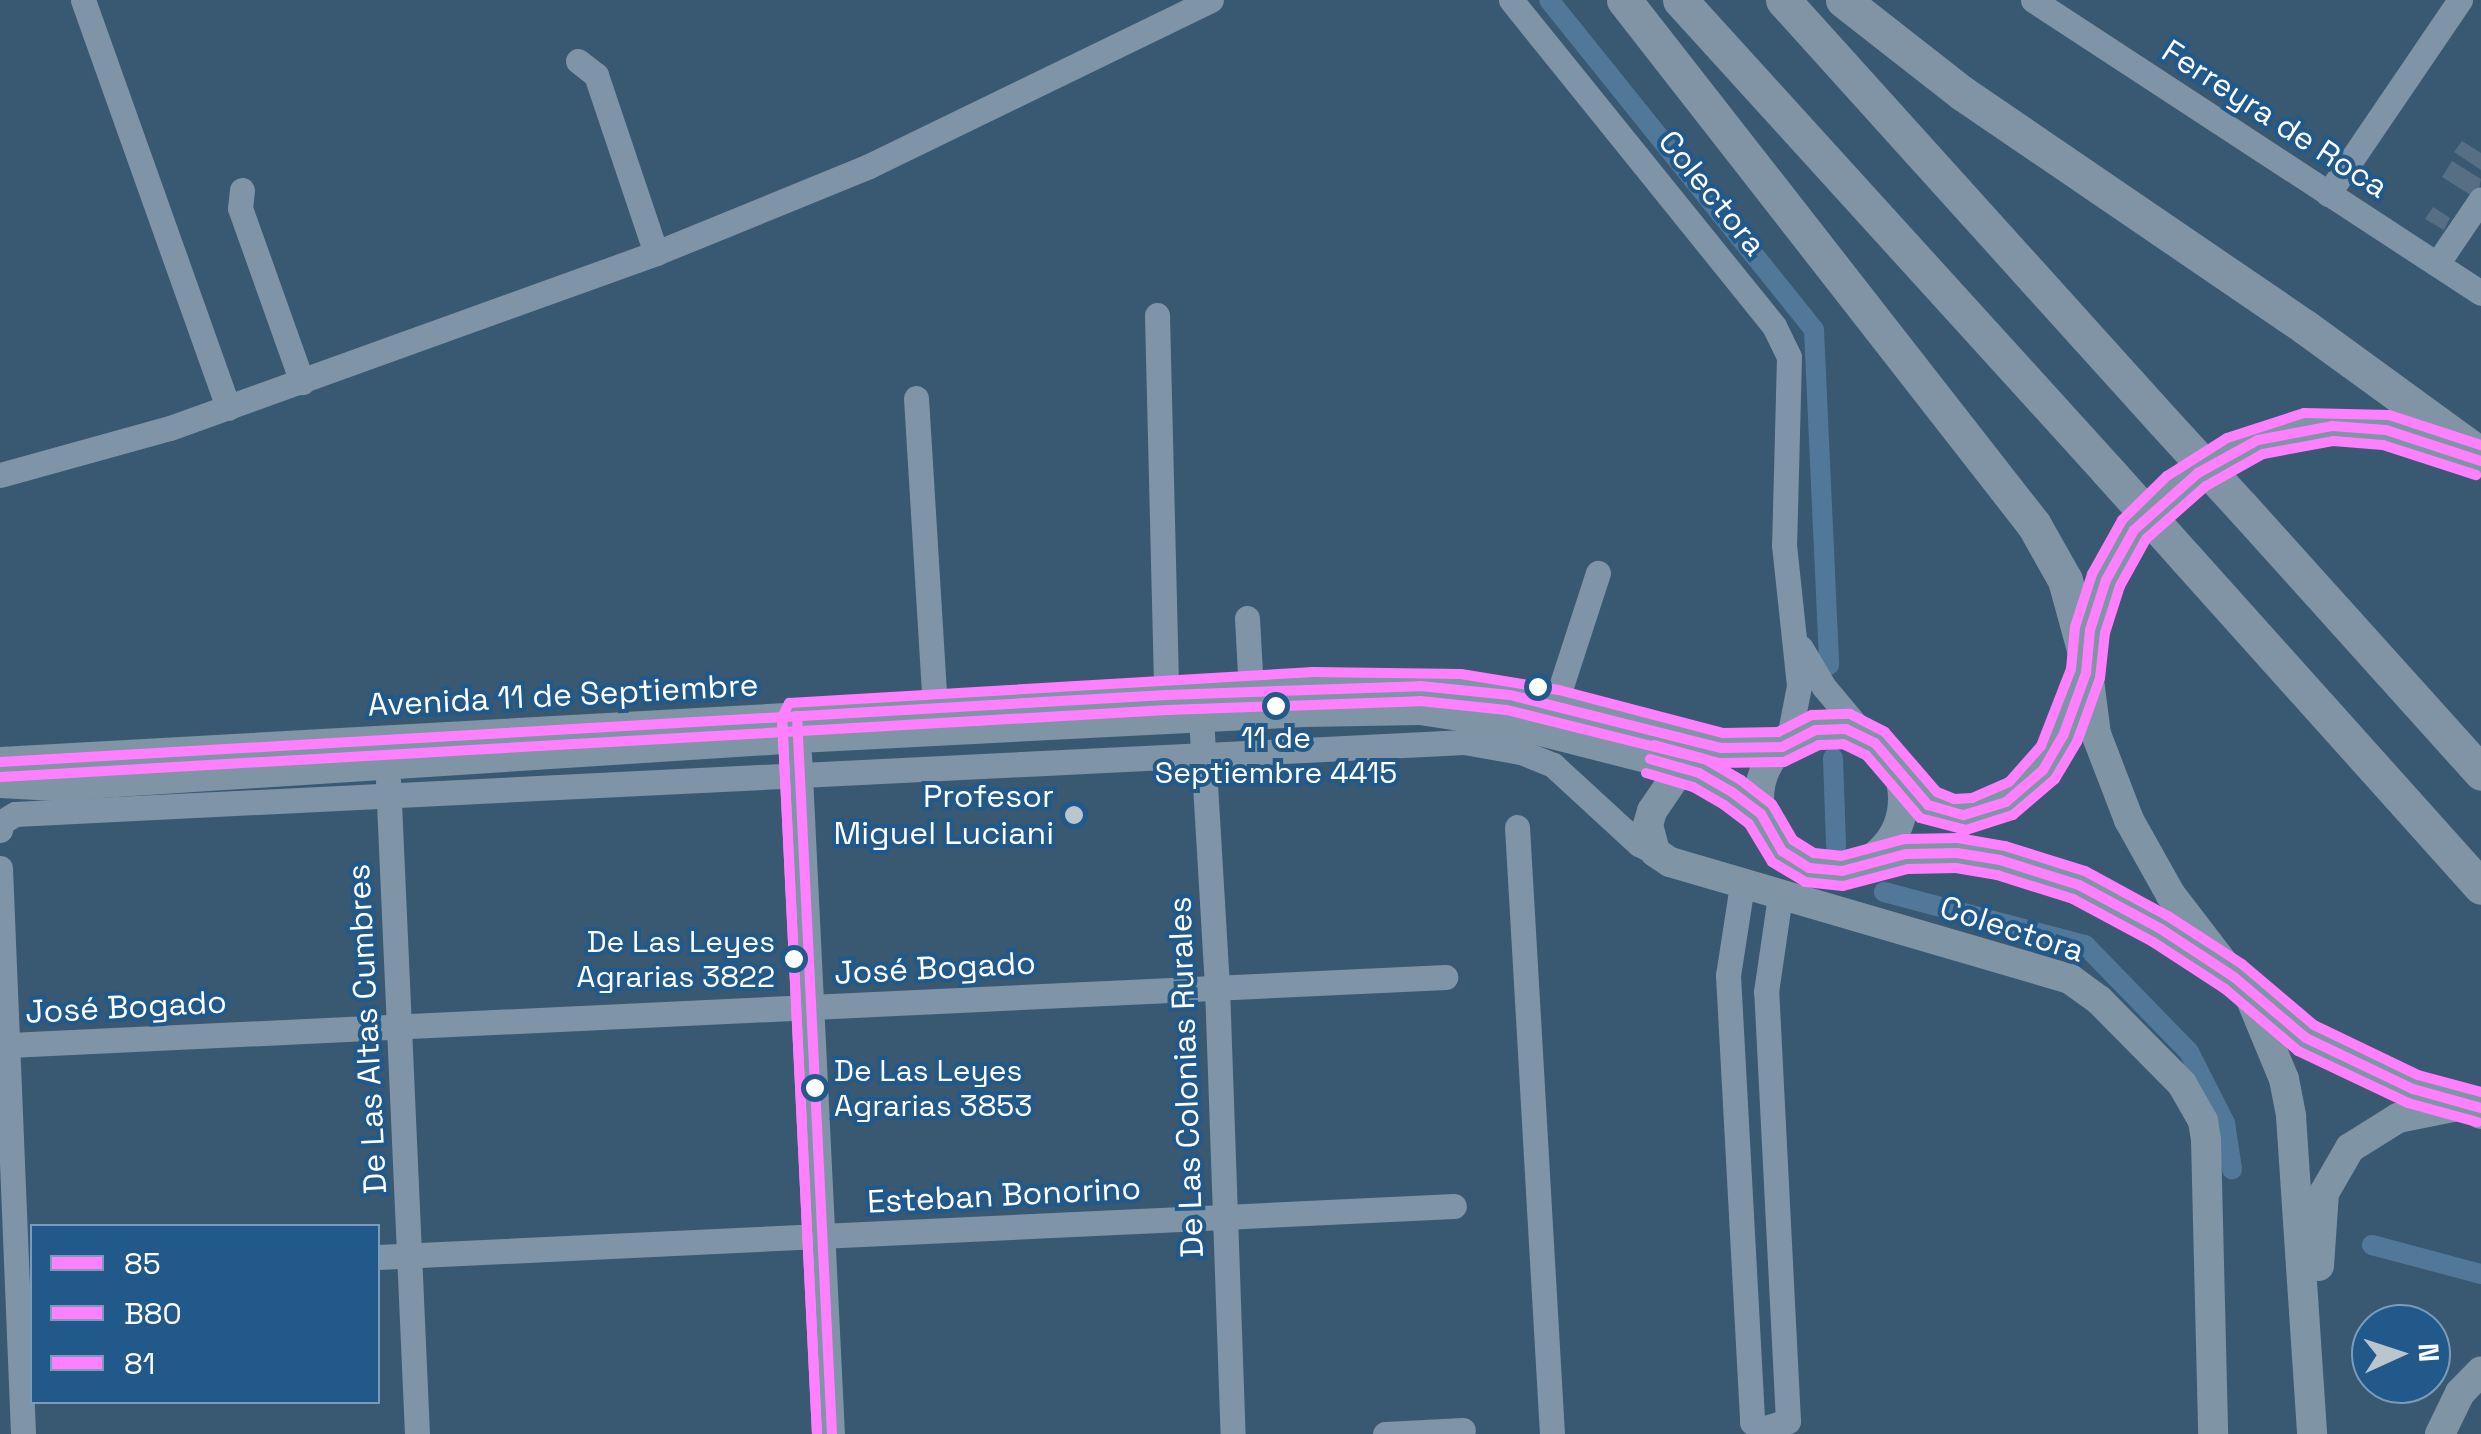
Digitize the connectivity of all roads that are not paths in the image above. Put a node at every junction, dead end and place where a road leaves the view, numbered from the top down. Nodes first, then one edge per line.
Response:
1 (84, 0) edge
2 (1211, 0) edge
3 (1511, 0) edge
4 (1624, 0) edge
5 (1680, 0) edge
6 (1783, 0) edge
7 (1843, 0) edge
8 (2460, 0) edge
9 (2041, 2) edge
10 (578, 61) dead end
11 (242, 190) dead end
12 (2328, 194) junction
13 (2481, 199) edge
14 (656, 252) junction
15 (2437, 264) junction
16 (2481, 293) edge
17 (1157, 314) dead end
18 (302, 382) junction
19 (916, 398) dead end
20 (228, 408) junction
21 (2481, 458) edge
22 (0, 475) edge
23 (1598, 574) dead end
24 (1246, 618) dead end
25 (1794, 634) junction
26 (2086, 665) junction
27 (1251, 690) junction
28 (1166, 695) junction
29 (1555, 704) junction
30 (935, 708) junction
31 (1200, 717) junction
32 (798, 727) junction
33 (1865, 736) junction
34 (1785, 745) junction
35 (1205, 758) junction
36 (0, 762) edge
37 (387, 766) junction
38 (1682, 767) junction
39 (800, 772) junction
40 (1898, 772) junction
41 (2481, 772) edge
42 (0, 783) edge
43 (1761, 814) junction
44 (1, 826) edge
45 (1517, 826) dead end
46 (1655, 852) junction
47 (1862, 864) junction
48 (0, 868) edge
49 (1742, 885) junction
50 (2481, 887) edge
51 (1780, 896) junction
52 (1445, 977) dead end
53 (2240, 983) junction
54 (1217, 987) junction
55 (812, 1006) junction
56 (399, 1026) junction
57 (9, 1045) junction
58 (2475, 1108) edge
59 (1454, 1206) dead end
60 (1223, 1217) junction
61 (823, 1236) junction
62 (409, 1255) junction
63 (380, 1257) edge
64 (25, 1273) edge
65 (2481, 1371) edge
66 (1463, 1430) dead end
67 (23, 1434) edge
68 (418, 1434) edge
69 (832, 1434) edge
70 (1233, 1434) edge
71 (1385, 1434) edge
72 (1552, 1434) edge
73 (2213, 1434) edge
74 (2312, 1434) edge
75 (2327, 1434) edge
76 (2440, 1434) edge

1 - 20 street
2 - 14 street
3 - 25 street, Colectora
4 - 26 highway
5 - 50 highway, bridge
6 - 41 highway, bridge
7 - 21 highway
8 - 12 street
9 - 12 street, Ferreyra de Roca
10 - 14 street
11 - 18 street
12 - 15 street, Ferreyra de Roca
13 - 15 street
14 - 18 street
15 - 16 street, Ferreyra de Roca
17 - 28 street
18 - 20 street
19 - 30 street
20 - 22 street
21 - 26 main road
23 - 29 street
24 - 27 street
25 - 33 street, Colectora
25 - 34 street, Colectora
26 - 40 main road
26 - 53 main road
27 - 28 main road, Avenida 11 de Septiembre
27 - 29 main road, Avenida 11 de Septiembre
28 - 30 main road, Avenida 11 de Septiembre
29 - 34 main road, Avenida 11 de Septiembre
30 - 32 main road, Avenida 11 de Septiembre
31 - 32 main road, Avenida 11 de Septiembre
31 - 35 street, De Las Colonias Rurales
31 - 38 main road, Avenida 11 de Septiembre
32 - 37 main road, Avenida 11 de Septiembre
32 - 39 street
33 - 34 main road
33 - 40 main road
34 - 43 main road
35 - 39 street
35 - 46 street
35 - 54 street, De Las Colonias Rurales
36 - 37 main road, Avenida 11 de Septiembre
37 - 39 street
37 - 42 main road, Avenida 11 de Septiembre
37 - 44 street
37 - 56 street, De Las Altas Cumbres
38 - 43 main road, Avenida 11 de Septiembre
38 - 46 main road
39 - 55 street
40 - 47 main road
43 - 47 main road
45 - 72 street
46 - 49 main road, Colectora
47 - 53 main road
48 - 57 street
49 - 51 main road, Colectora
49 - 51 street
51 - 73 main road, Colectora
52 - 54 street, José Bogado
53 - 58 main road
53 - 74 main road
54 - 55 street, José Bogado
54 - 60 street, De Las Colonias Rurales
55 - 56 street, José Bogado
55 - 61 street
56 - 57 street, José Bogado
56 - 62 street, De Las Altas Cumbres
57 - 64 street
58 - 75 main road
59 - 60 street, Esteban Bonorino
60 - 61 street, Esteban Bonorino
60 - 70 street, De Las Colonias Rurales
61 - 62 street, Esteban Bonorino
61 - 69 street
62 - 63 street, Esteban Bonorino
62 - 68 street, De Las Altas Cumbres
64 - 67 street
65 - 76 main road
66 - 71 street

